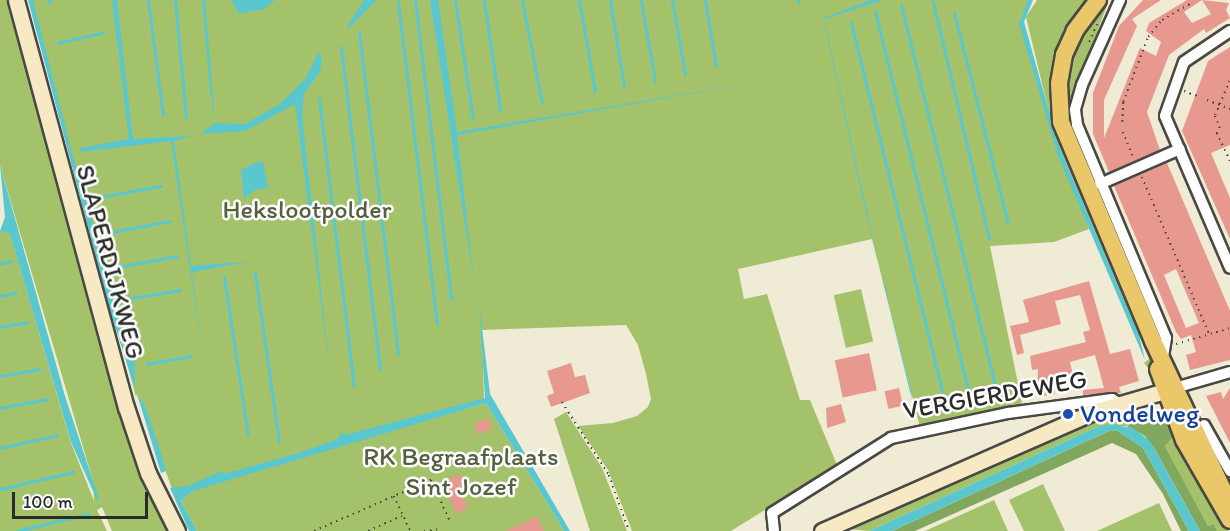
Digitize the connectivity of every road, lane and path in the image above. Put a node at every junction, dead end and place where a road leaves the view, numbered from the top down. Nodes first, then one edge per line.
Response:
1 (16, 0) edge
2 (1098, 0) edge
3 (1120, 0) edge
4 (1193, 2) dead end
5 (1230, 31) edge
6 (1230, 81) edge
7 (1175, 87) junction
8 (1197, 96) dead end
9 (1208, 100) dead end
10 (1219, 104) junction
11 (1230, 108) edge
12 (1122, 122) dead end
13 (1123, 132) dead end
14 (1180, 149) junction
15 (1230, 161) edge
16 (1138, 168) junction
17 (1100, 184) junction
18 (1230, 268) edge
19 (1230, 328) edge
20 (1209, 333) junction
21 (1153, 341) junction
22 (1166, 352) junction
23 (1230, 372) edge
24 (1170, 390) junction
25 (562, 402) dead end
26 (1122, 405) junction
27 (1204, 425) dead end
28 (1230, 471) edge
29 (394, 495) junction
30 (1228, 497) edge
31 (403, 516) junction
32 (1230, 520) edge
33 (451, 523) dead end
34 (440, 529) dead end
35 (177, 531) edge
36 (314, 531) edge
37 (368, 531) edge
38 (410, 531) edge
39 (424, 531) edge
40 (629, 531) edge
41 (774, 531) edge
42 (822, 531) edge

1 - 35 street, SLAPERDIJKWEG
2 - 21 main road
3 - 17 street
4 - 12 path
5 - 7 street
6 - 10 path
7 - 8 path
7 - 14 street
9 - 10 path
10 - 11 path
10 - 15 path
13 - 16 path
14 - 16 street
14 - 18 street
16 - 17 street
16 - 20 path
17 - 22 street
19 - 20 path
20 - 22 path
21 - 22 main road
21 - 24 main road
22 - 24 main road
23 - 24 street, VERGIERDEWEG
24 - 26 street, VERGIERDEWEG
24 - 30 main road
24 - 32 main road
25 - 40 path
26 - 41 street, VERGIERDEWEG
26 - 42 street, VERGIERDEWEG
27 - 28 street
29 - 31 path
29 - 33 path
29 - 36 path
31 - 37 path
31 - 38 path
34 - 39 path

